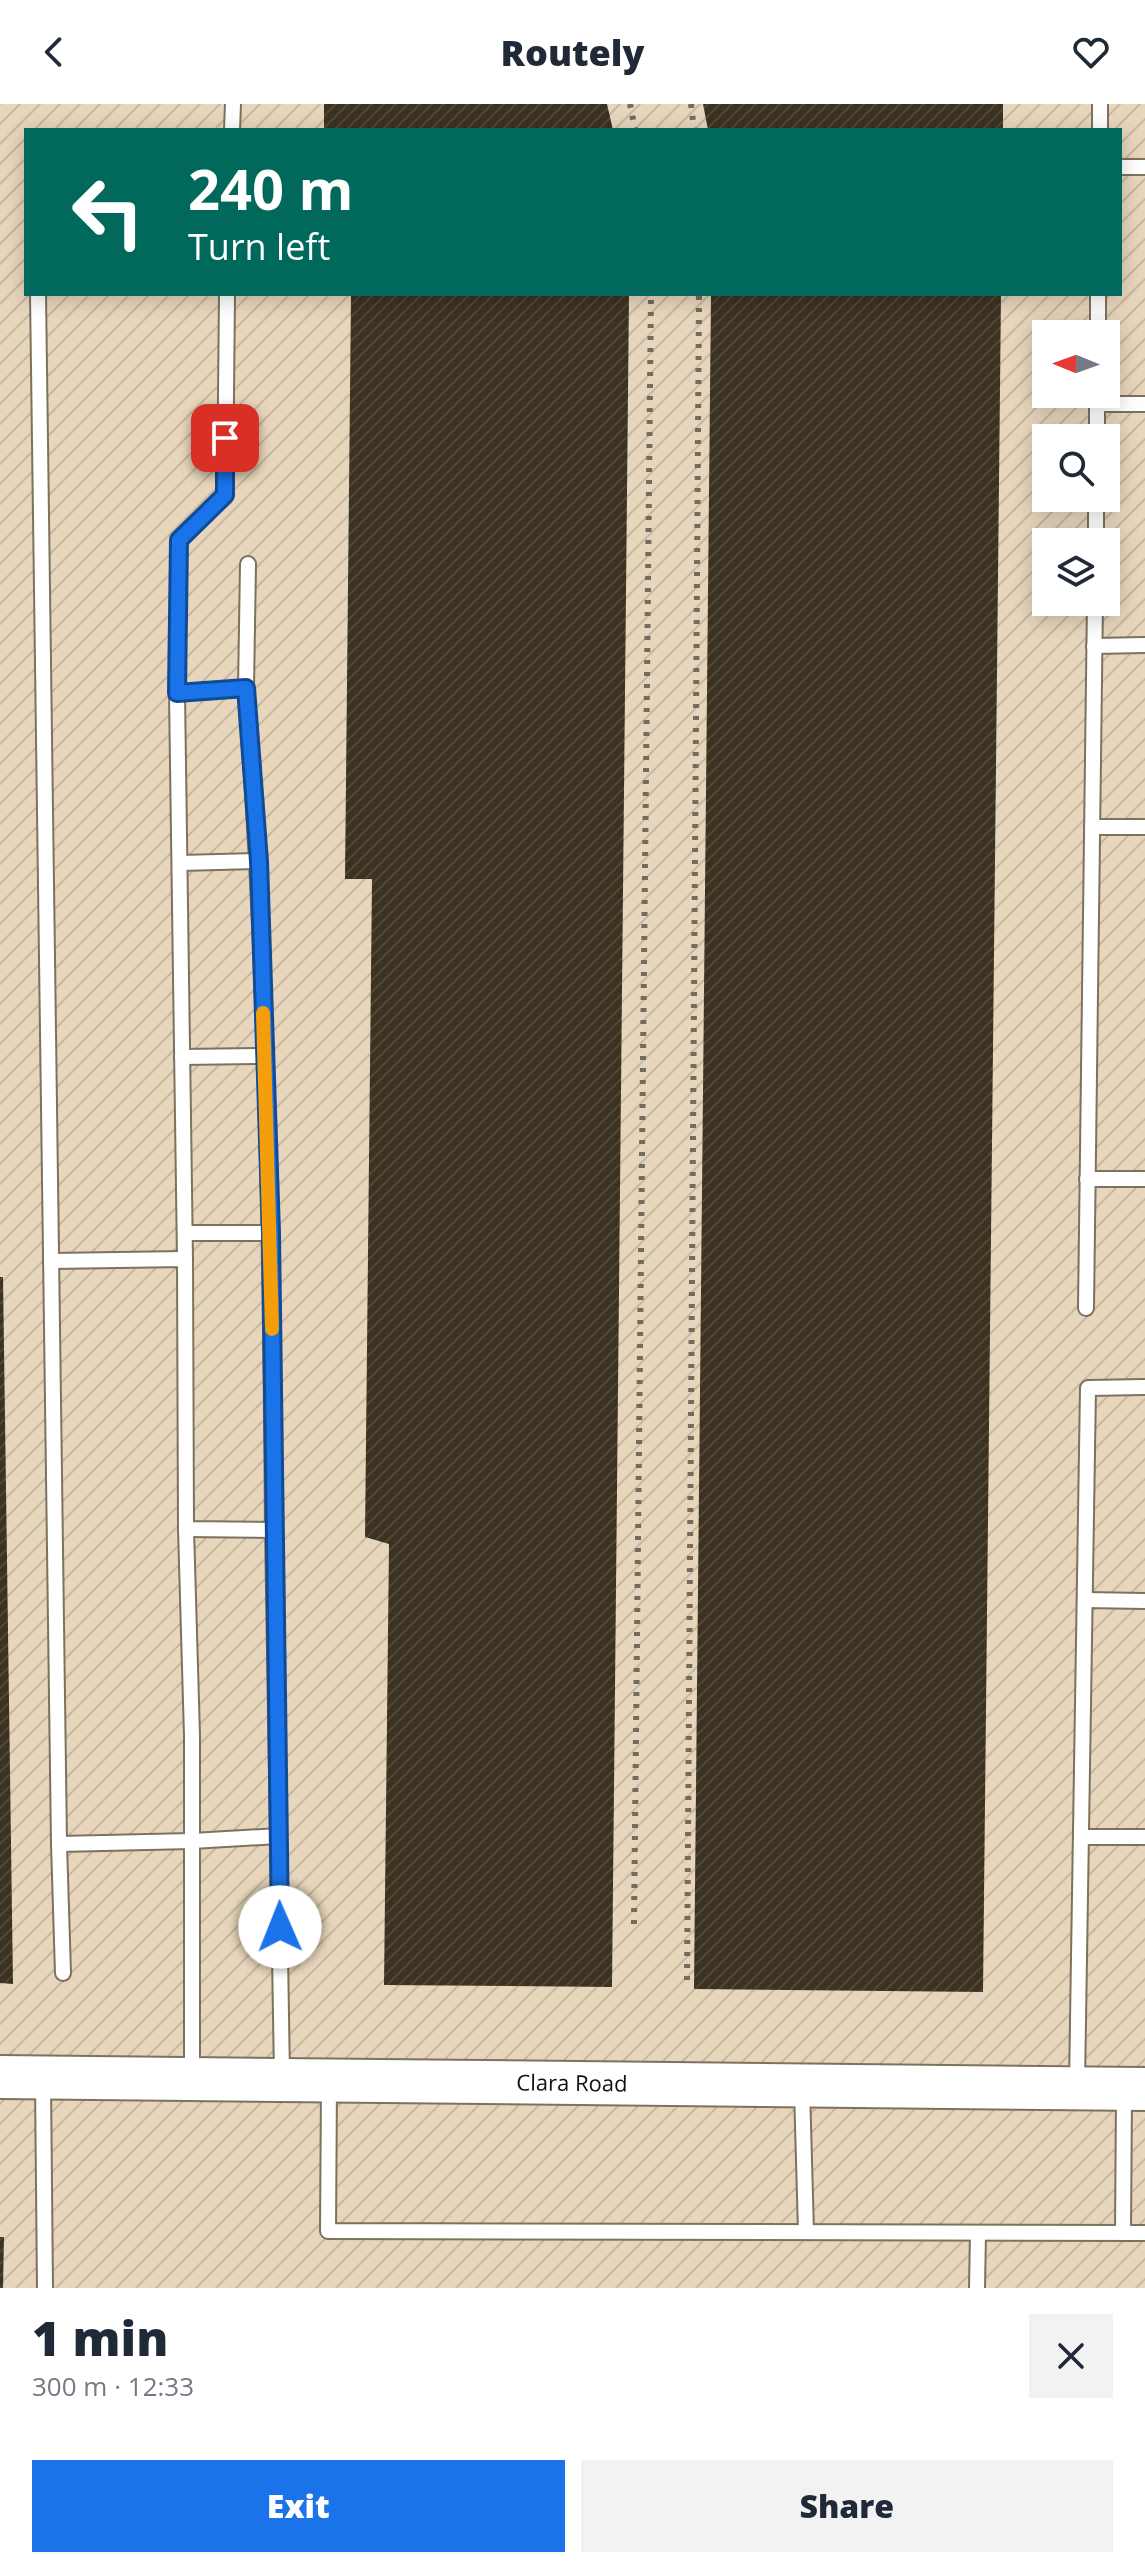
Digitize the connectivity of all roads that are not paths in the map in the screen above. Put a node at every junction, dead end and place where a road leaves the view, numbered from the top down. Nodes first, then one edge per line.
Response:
1 (233, 104) edge
2 (1100, 104) edge
3 (232, 128) edge
4 (1100, 128) edge
5 (1122, 167) edge
6 (1145, 167) edge
7 (38, 296) edge
8 (227, 296) edge
9 (1098, 296) edge
10 (1098, 320) edge
11 (1120, 401) edge
12 (1145, 404) edge
13 (248, 564) dead end
14 (1095, 616) edge
15 (1145, 645) edge
16 (1094, 646) junction
17 (246, 688) junction
18 (177, 693) junction
19 (1092, 827) junction
20 (1145, 827) edge
21 (259, 861) junction
22 (180, 863) junction
23 (264, 1056) junction
24 (182, 1057) junction
25 (1087, 1179) junction
26 (1145, 1179) edge
27 (185, 1233) junction
28 (271, 1233) junction
29 (185, 1259) junction
30 (51, 1261) junction
31 (1086, 1308) dead end
32 (1145, 1387) edge
33 (186, 1529) junction
34 (273, 1530) junction
35 (1085, 1600) junction
36 (1145, 1601) edge
37 (279, 1836) junction
38 (1081, 1837) junction
39 (1145, 1837) edge
40 (192, 1841) junction
41 (59, 1844) junction
42 (63, 1973) dead end
43 (0, 2077) edge
44 (43, 2077) junction
45 (192, 2079) junction
46 (282, 2080) junction
47 (329, 2080) junction
48 (802, 2086) junction
49 (1077, 2088) junction
50 (1134, 2089) edge
51 (806, 2232) junction
52 (978, 2233) junction
53 (1123, 2233) junction
54 (1145, 2233) edge
55 (45, 2288) edge
56 (977, 2288) edge

1 - 3 lane
2 - 4 lane
5 - 6 lane
7 - 30 lane
8 - 18 lane
9 - 10 lane
11 - 12 lane
13 - 17 lane
14 - 16 lane
15 - 16 lane
16 - 19 lane
17 - 18 lane
17 - 21 lane
18 - 22 lane
19 - 20 lane
19 - 25 lane
21 - 22 lane
21 - 23 lane
22 - 24 lane
23 - 24 lane
23 - 28 lane
24 - 27 lane
25 - 26 lane
25 - 31 lane
27 - 28 lane
27 - 29 lane
28 - 34 lane
29 - 30 lane
29 - 33 lane
30 - 41 lane
32 - 35 lane
33 - 34 lane
33 - 40 lane
34 - 37 lane
35 - 36 lane
35 - 38 lane
37 - 40 lane
37 - 46 lane
38 - 39 lane
38 - 49 lane
40 - 41 lane
40 - 45 lane
41 - 42 lane
43 - 44 street, Clara Road
44 - 45 street, Clara Road
44 - 55 lane
45 - 46 street, Clara Road
46 - 47 street, Clara Road
47 - 48 street, Clara Road
47 - 51 lane
48 - 49 street, Clara Road
48 - 51 lane
49 - 50 street, Clara Road
50 - 53 lane
51 - 52 lane
52 - 53 lane
52 - 56 lane
53 - 54 lane

